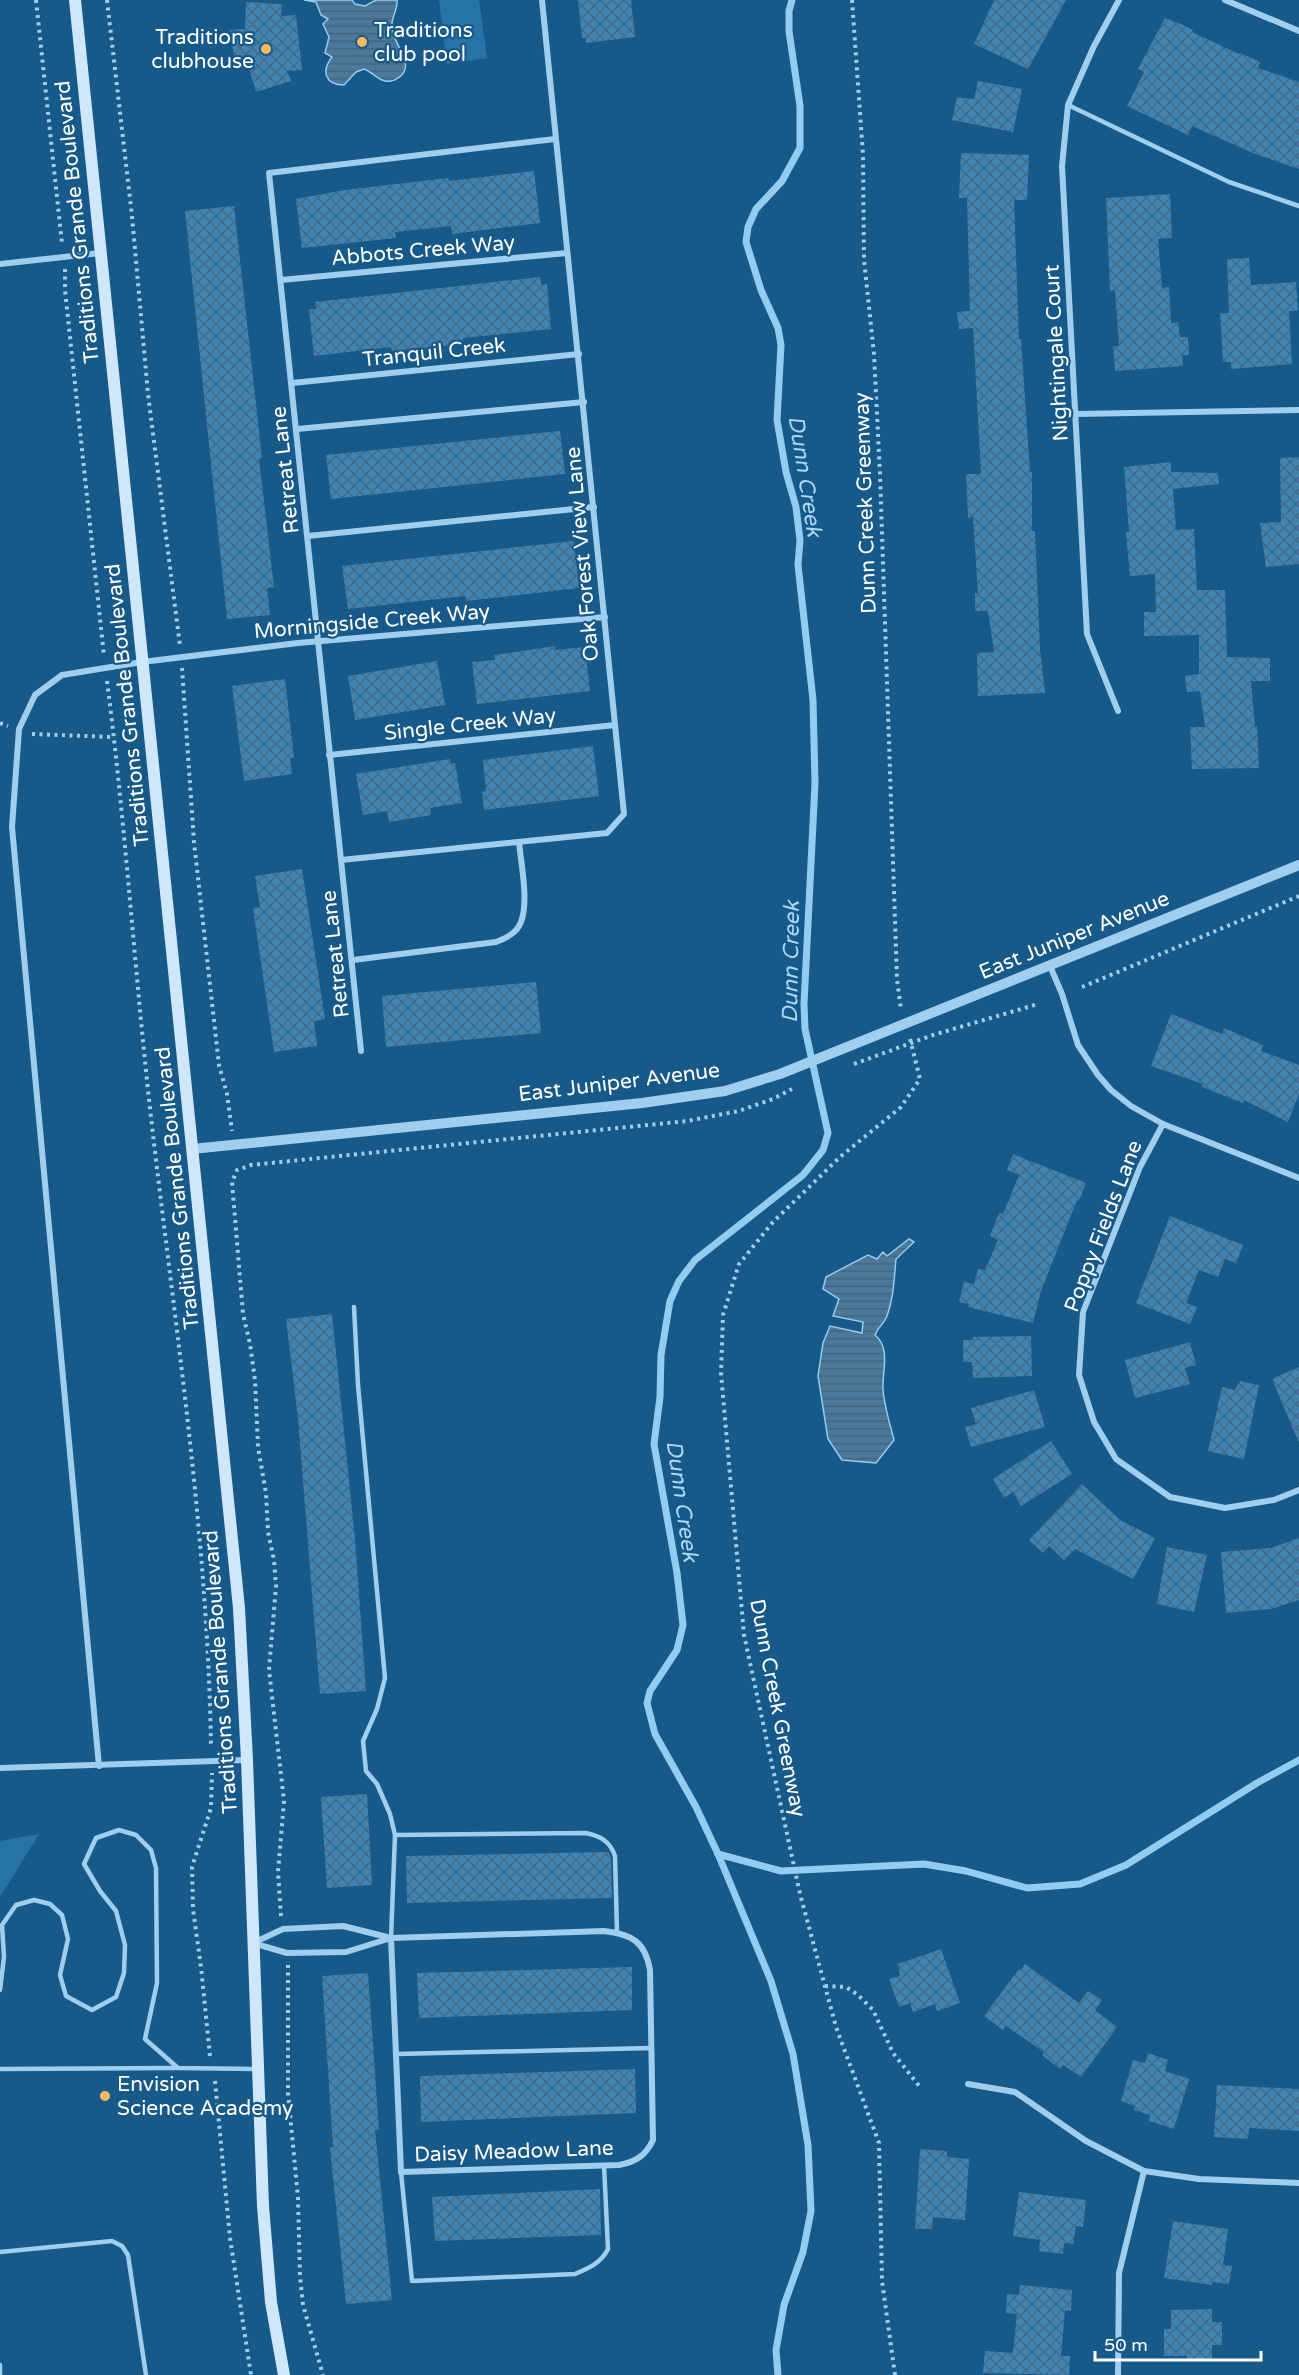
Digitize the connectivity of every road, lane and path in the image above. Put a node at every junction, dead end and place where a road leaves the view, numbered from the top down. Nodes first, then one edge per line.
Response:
1 (36, 0) edge
2 (75, 0) edge
3 (107, 0) edge
4 (542, 0) edge
5 (852, 0) edge
6 (1119, 0) edge
7 (1225, 0) edge
8 (1299, 31) edge
9 (1068, 105) junction
10 (555, 139) junction
11 (1299, 206) edge
12 (62, 242) dead end
13 (100, 253) junction
14 (567, 253) junction
15 (0, 264) edge
16 (65, 274) dead end
17 (281, 280) junction
18 (579, 354) junction
19 (292, 383) junction
20 (584, 402) junction
21 (1299, 410) edge
22 (1076, 414) junction
23 (297, 429) junction
24 (594, 507) junction
25 (308, 536) junction
26 (605, 617) junction
27 (179, 640) dead end
28 (319, 641) junction
29 (104, 657) dead end
30 (142, 662) junction
31 (183, 676) dead end
32 (108, 684) dead end
33 (1118, 711) dead end
34 (0, 723) edge
35 (6, 725) dead end
36 (615, 725) junction
37 (31, 734) dead end
38 (112, 736) junction
39 (329, 755) junction
40 (519, 842) junction
41 (341, 860) junction
42 (1299, 865) edge
43 (1299, 896) edge
44 (353, 960) junction
45 (1050, 966) junction
46 (1082, 987) dead end
47 (1038, 1004) dead end
48 (900, 1006) dead end
49 (911, 1041) junction
50 (361, 1051) dead end
51 (845, 1067) dead end
52 (797, 1087) dead end
53 (230, 1114) dead end
54 (1163, 1124) junction
55 (192, 1149) junction
56 (1299, 1178) edge
57 (354, 1307) dead end
58 (1299, 1490) edge
59 (211, 1744) dead end
60 (247, 1760) junction
61 (99, 1766) junction
62 (0, 1768) edge
63 (212, 1786) dead end
64 (395, 1835) junction
65 (283, 1929) junction
66 (616, 1932) junction
67 (391, 1938) junction
68 (253, 1943) junction
69 (287, 1953) junction
70 (825, 1986) junction
71 (0, 1990) edge
72 (208, 2047) dead end
73 (651, 2048) junction
74 (397, 2055) junction
75 (178, 2068) junction
76 (257, 2069) junction
77 (0, 2070) edge
78 (968, 2084) dead end
79 (216, 2086) dead end
80 (921, 2087) dead end
81 (604, 2165) junction
82 (1144, 2171) junction
83 (401, 2172) junction
84 (1299, 2183) edge
85 (0, 2252) edge
86 (0, 2365) edge
87 (0, 2375) edge
88 (146, 2375) edge
89 (251, 2375) edge
90 (284, 2375) edge
91 (323, 2375) edge
92 (895, 2375) edge
93 (1118, 2375) edge

1 - 12 path
2 - 13 main road, Traditions Grande Boulevard
3 - 27 path
4 - 10 street, Oak Forest View Lane
5 - 48 path, Dunn Creek Greenway
6 - 9 street, Nightingale Court
7 - 8 street
9 - 11 lane
9 - 22 street, Nightingale Court
10 - 14 street, Oak Forest View Lane
10 - 17 street, Retreat Lane
13 - 15 street
13 - 30 main road, Traditions Grande Boulevard
14 - 17 street, Abbots Creek Way
14 - 18 street, Oak Forest View Lane
16 - 29 path
17 - 19 street, Retreat Lane
18 - 19 street, Tranquil Creek
18 - 20 street, Oak Forest View Lane
19 - 23 street, Retreat Lane
20 - 23 street
20 - 24 street, Oak Forest View Lane
21 - 22 street
22 - 33 street, Nightingale Court
23 - 25 street, Retreat Lane
24 - 25 street
24 - 26 street, Oak Forest View Lane
25 - 28 street, Retreat Lane
26 - 28 street, Morningside Creek Way
26 - 36 street, Oak Forest View Lane
28 - 30 street, Morningside Creek Way
28 - 39 street, Retreat Lane
30 - 55 main road, Traditions Grande Boulevard
30 - 61 street, Morningside Creek Way
31 - 53 path
32 - 38 path
34 - 35 path
36 - 39 street, Single Creek Way
36 - 40 street, Oak Forest View Lane
37 - 38 path
38 - 59 path
39 - 41 street, Retreat Lane
40 - 41 street, Oak Forest View Lane
40 - 44 street
41 - 44 street, Retreat Lane
42 - 45 street, East Juniper Avenue
43 - 46 path
44 - 50 street, Retreat Lane
45 - 54 street
45 - 55 street, East Juniper Avenue
47 - 49 path
49 - 51 path
49 - 70 path, Dunn Creek Greenway
52 - 65 path
54 - 56 street
54 - 58 street, Poppy Fields Lane
55 - 60 main road, Traditions Grande Boulevard
57 - 64 lane
60 - 61 street
60 - 68 main road, Traditions Grande Boulevard
61 - 62 street
63 - 72 path
64 - 66 lane
64 - 67 lane
65 - 67 street
65 - 68 street
66 - 67 street
66 - 73 street, Daisy Meadow Lane
67 - 69 street
67 - 74 street, Daisy Meadow Lane
68 - 69 street
68 - 76 main road, Traditions Grande Boulevard
69 - 91 path
70 - 80 path
70 - 92 path, Dunn Creek Greenway
71 - 75 lane
73 - 74 lane
73 - 81 street, Daisy Meadow Lane
74 - 83 street, Daisy Meadow Lane
75 - 76 lane
75 - 77 lane
76 - 90 main road, Traditions Grande Boulevard
78 - 82 street
79 - 89 path
81 - 83 street, Daisy Meadow Lane
81 - 83 lane
82 - 84 street
82 - 93 street
85 - 88 lane
86 - 87 lane

